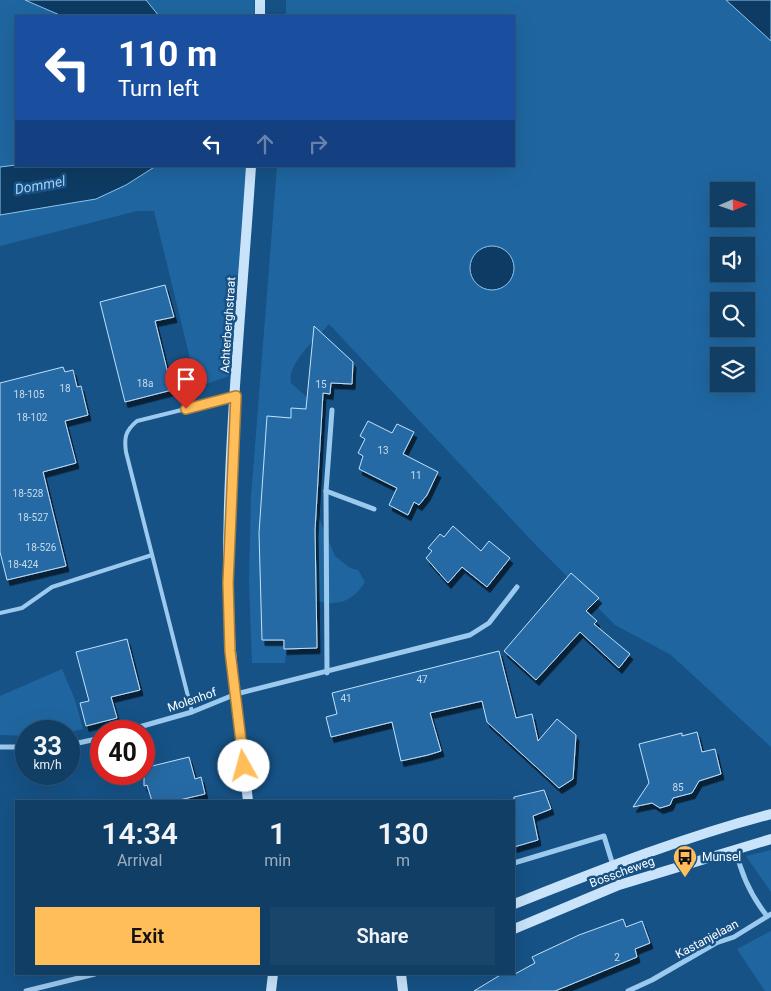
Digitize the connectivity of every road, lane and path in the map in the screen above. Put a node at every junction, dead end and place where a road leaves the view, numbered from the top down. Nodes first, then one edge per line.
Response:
1 (260, 0) edge
2 (260, 15) edge
3 (251, 167) edge
4 (236, 396) junction
5 (332, 410) dead end
6 (326, 491) junction
7 (374, 509) dead end
8 (152, 556) junction
9 (517, 588) dead end
10 (0, 613) edge
11 (327, 673) junction
12 (236, 694) junction
13 (192, 712) junction
14 (155, 722) edge
15 (0, 747) edge
16 (15, 747) edge
17 (248, 800) edge
18 (771, 814) edge
19 (771, 839) edge
20 (735, 848) junction
21 (515, 863) edge
22 (612, 866) junction
23 (619, 885) junction
24 (515, 904) edge
25 (769, 915) edge
26 (515, 929) edge
27 (91, 975) edge
28 (272, 975) edge
29 (401, 975) edge
30 (26, 991) edge
31 (271, 991) edge
32 (403, 991) edge
33 (628, 991) edge

1 - 2 street
3 - 4 street, Achterberghstraat
4 - 8 lane
4 - 12 street, Achterberghstraat
5 - 6 street
6 - 7 street
6 - 11 street
8 - 10 lane
8 - 13 lane
9 - 11 street
11 - 12 street
12 - 13 street, Molenhof
12 - 17 street, Achterberghstraat
13 - 14 street, Molenhof
15 - 16 street
18 - 22 street, Bosscheweg
19 - 20 street, Bosscheweg
20 - 23 street, Bosscheweg
20 - 25 street, Kastanjelaan
21 - 22 street, Bosscheweg
22 - 23 street
22 - 24 street, Bosscheweg
23 - 26 street, Bosscheweg
25 - 33 street, Kastanjelaan
27 - 30 street
28 - 31 street
29 - 32 street

